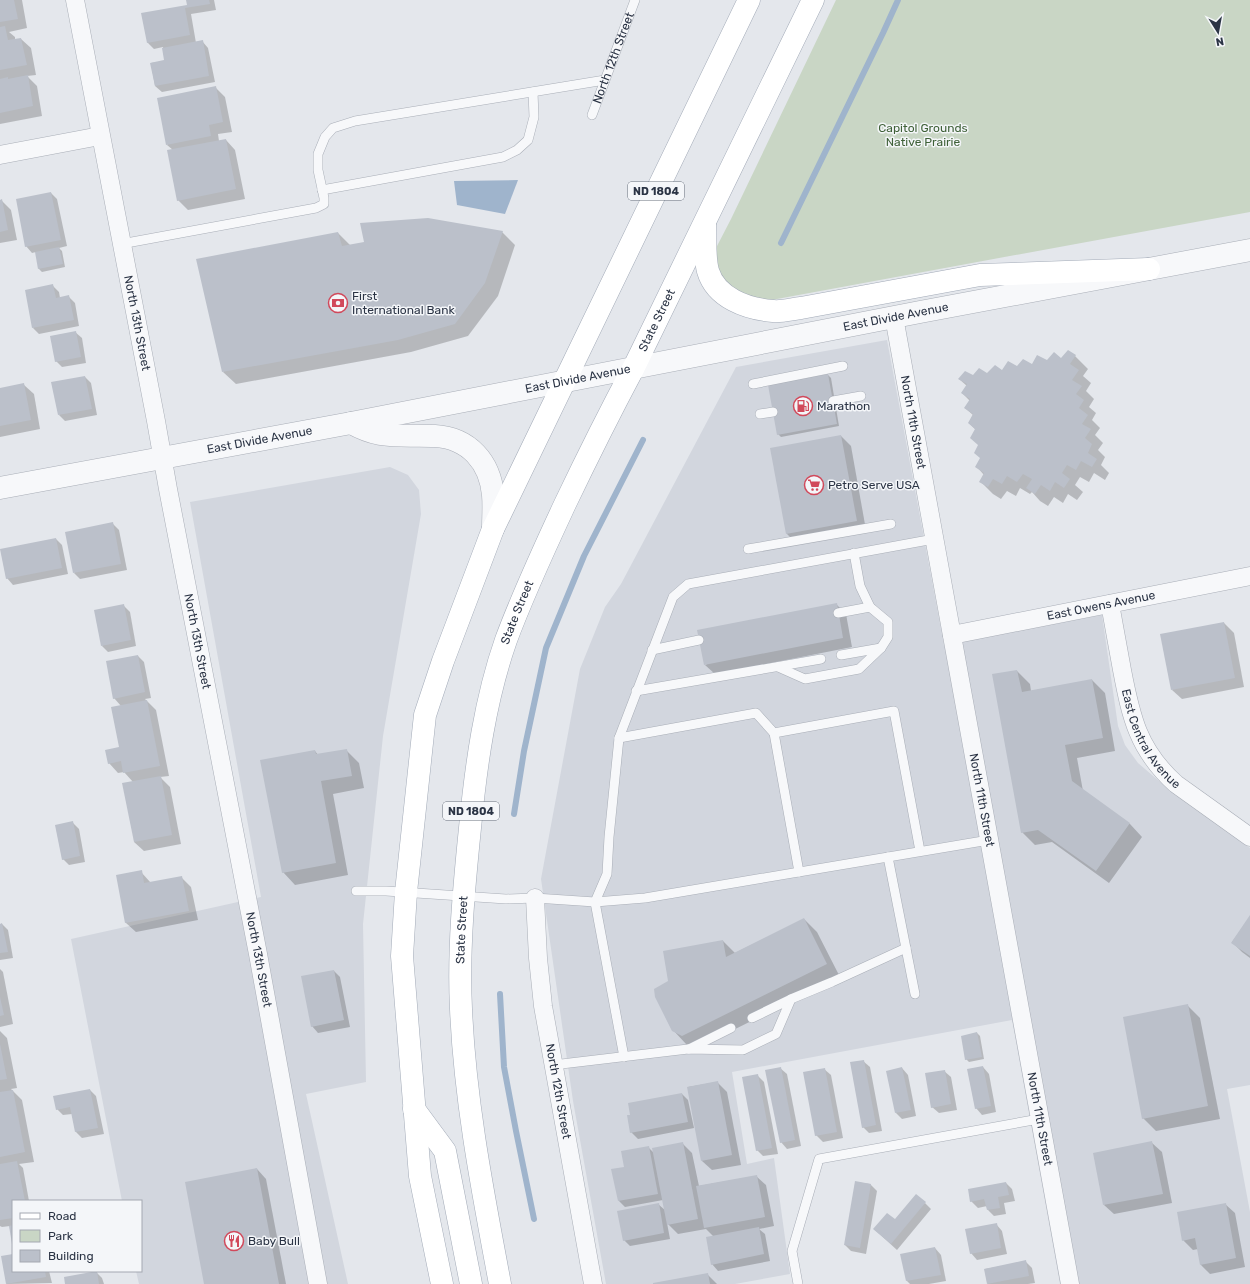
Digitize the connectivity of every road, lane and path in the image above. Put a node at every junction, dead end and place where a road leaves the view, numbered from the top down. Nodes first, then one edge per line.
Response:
1 (75, 0) edge
2 (635, 0) edge
3 (748, 0) edge
4 (813, 0) edge
5 (605, 80) junction
6 (533, 92) junction
7 (592, 116) dead end
8 (100, 136) junction
9 (0, 156) edge
10 (322, 190) junction
11 (705, 221) junction
12 (121, 244) junction
13 (1250, 250) edge
14 (1149, 269) junction
15 (894, 316) junction
16 (843, 366) dead end
17 (634, 367) junction
18 (564, 382) junction
19 (753, 384) dead end
20 (861, 396) dead end
21 (833, 400) dead end
22 (773, 412) dead end
23 (760, 414) dead end
24 (351, 423) junction
25 (163, 458) junction
26 (0, 488) edge
27 (891, 524) dead end
28 (493, 529) junction
29 (934, 538) junction
30 (748, 549) dead end
31 (854, 553) junction
32 (1250, 576) edge
33 (1110, 604) junction
34 (870, 607) junction
35 (838, 613) dead end
36 (952, 635) junction
37 (699, 640) dead end
38 (881, 648) junction
39 (652, 650) junction
40 (841, 655) dead end
41 (821, 658) dead end
42 (778, 667) junction
43 (636, 691) junction
44 (774, 733) junction
45 (619, 738) junction
46 (1250, 837) edge
47 (989, 840) junction
48 (920, 851) junction
49 (888, 857) junction
50 (799, 872) junction
51 (356, 892) dead end
52 (406, 892) junction
53 (464, 897) junction
54 (535, 898) junction
55 (595, 902) junction
56 (906, 948) junction
57 (915, 994) dead end
58 (791, 999) junction
59 (752, 1018) dead end
60 (731, 1028) dead end
61 (688, 1049) junction
62 (624, 1056) junction
63 (553, 1065) junction
64 (414, 1108) junction
65 (1039, 1119) junction
66 (318, 1284) edge
67 (442, 1284) edge
68 (471, 1284) edge
69 (500, 1284) edge
70 (594, 1284) edge
71 (798, 1284) edge
72 (1070, 1284) edge

1 - 8 street, North 13th Street
2 - 5 lane, North 12th Street
3 - 18 main road, ND 1804
4 - 11 main road, State Street / ND 1804
5 - 6 lane
5 - 7 lane, North 12th Street
6 - 10 lane
6 - 10 lane
8 - 9 street
8 - 12 street, North 13th Street
10 - 12 lane
11 - 14 main road
11 - 17 main road, State Street / ND 1804
12 - 25 street, North 13th Street
13 - 14 street, East Divide Avenue
14 - 15 street, East Divide Avenue
15 - 17 street, East Divide Avenue
15 - 29 street, North 11th Street
16 - 19 lane
17 - 18 street, East Divide Avenue
17 - 53 main road, State Street / ND 1804
18 - 24 street, East Divide Avenue
18 - 28 main road, ND 1804
20 - 21 lane
22 - 23 lane
24 - 25 street, East Divide Avenue
24 - 28 street
25 - 26 street, East Divide Avenue
25 - 66 street, North 13th Street
27 - 30 lane
28 - 52 main road, ND 1804
29 - 31 lane
29 - 36 street, North 11th Street
31 - 34 lane
31 - 39 lane
32 - 33 street, East Owens Avenue
33 - 36 street, East Owens Avenue
33 - 46 street, East Central Avenue
34 - 35 lane
34 - 38 lane
36 - 47 street, North 11th Street
37 - 39 lane
38 - 40 lane
38 - 42 lane
39 - 43 lane
41 - 42 lane
42 - 43 lane
43 - 45 lane
44 - 45 lane
44 - 48 lane
44 - 50 lane
45 - 55 lane
47 - 48 lane
47 - 65 street, North 11th Street
48 - 49 lane
49 - 50 lane
49 - 56 lane
50 - 55 lane
51 - 52 lane
52 - 53 lane
52 - 64 main road, ND 1804
53 - 54 lane
53 - 69 main road, State Street / ND 1804
54 - 55 lane
54 - 63 street, North 12th Street
55 - 62 lane
56 - 57 lane
56 - 58 lane
58 - 59 lane
58 - 61 lane
60 - 61 lane
61 - 62 lane
62 - 63 lane
63 - 70 street, North 12th Street
64 - 67 main road, ND 1804
64 - 68 main road
65 - 71 lane
65 - 72 street, North 11th Street

